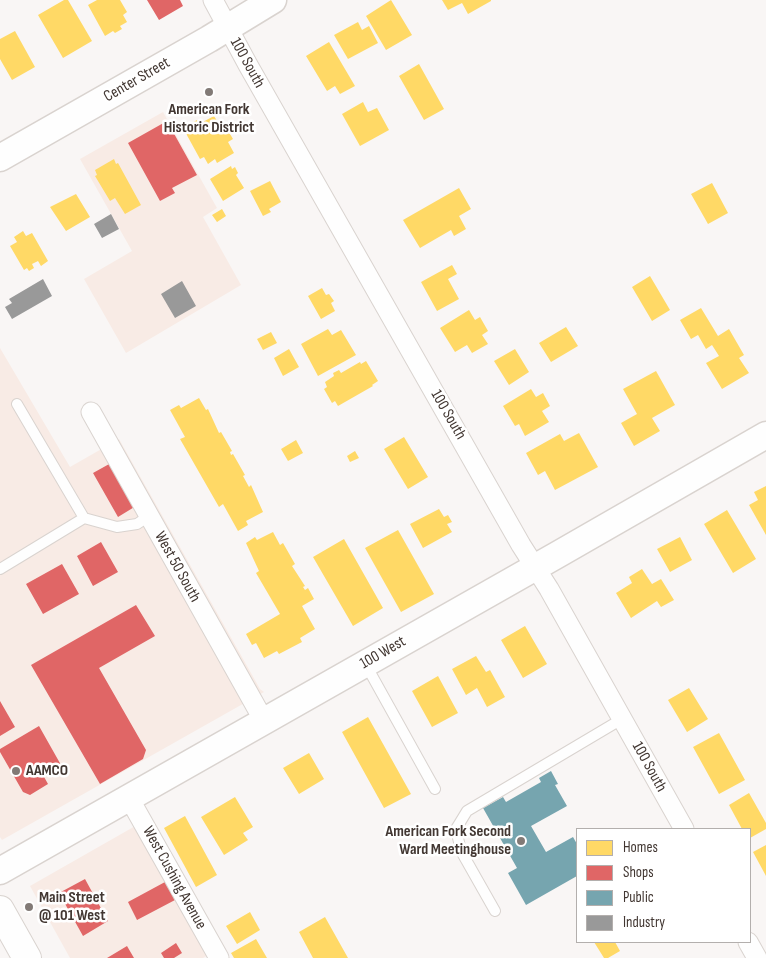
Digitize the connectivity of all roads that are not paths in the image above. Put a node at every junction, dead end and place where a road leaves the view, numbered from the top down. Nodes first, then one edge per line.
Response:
1 (213, 0) edge
2 (273, 0) edge
3 (227, 27) junction
4 (0, 158) edge
5 (17, 404) dead end
6 (90, 412) dead end
7 (766, 435) edge
8 (149, 516) junction
9 (84, 518) junction
10 (535, 567) junction
11 (0, 569) edge
12 (365, 664) junction
13 (622, 719) junction
14 (264, 721) junction
15 (435, 789) dead end
16 (129, 798) junction
17 (683, 828) edge
18 (0, 871) edge
19 (0, 910) edge
20 (495, 911) dead end
21 (749, 943) edge
22 (27, 958) edge
23 (219, 958) edge
24 (757, 958) edge

1 - 3 street, 100 South
2 - 3 street, Center Street
3 - 4 street, Center Street
3 - 10 street, 100 South
5 - 9 lane
6 - 8 street, West 50 South
7 - 10 street, 100 West
8 - 9 lane
8 - 14 street, West 50 South
9 - 11 lane
10 - 12 street, 100 West
10 - 13 street, 100 South
12 - 14 street, 100 West
12 - 15 lane
13 - 17 street, 100 South
13 - 20 lane
14 - 16 street, 100 West
16 - 18 street, 100 West
16 - 23 street, West Cushing Avenue
19 - 22 main road
21 - 24 street

